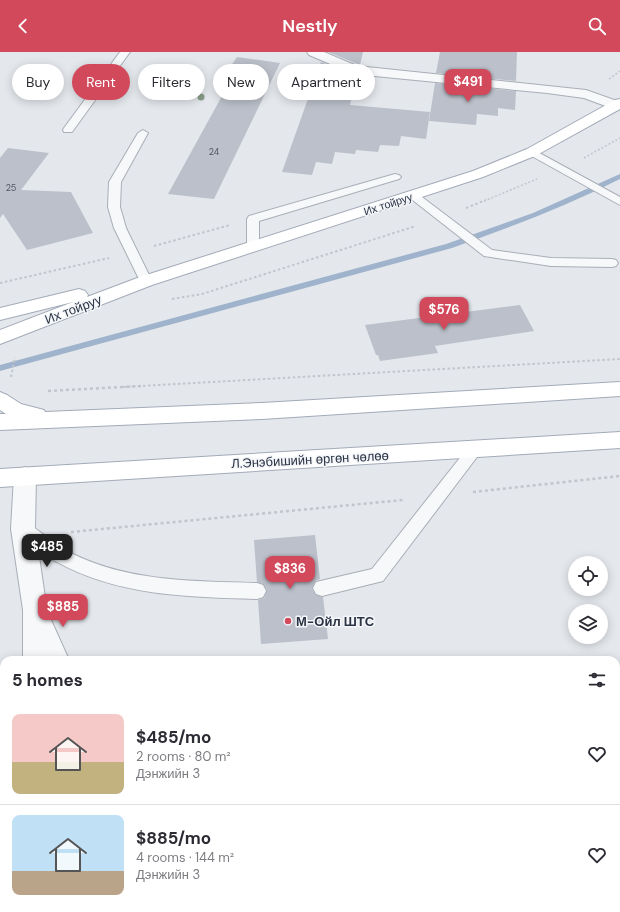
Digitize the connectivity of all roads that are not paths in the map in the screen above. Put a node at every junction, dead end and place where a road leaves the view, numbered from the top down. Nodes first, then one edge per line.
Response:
1 (125, 52) edge
2 (313, 52) edge
3 (618, 104) edge
4 (68, 130) dead end
5 (143, 133) dead end
6 (532, 152) junction
7 (395, 177) dead end
8 (414, 196) junction
9 (620, 202) edge
10 (253, 247) junction
11 (612, 263) dead end
12 (146, 281) junction
13 (0, 314) edge
14 (5, 342) edge
15 (620, 389) edge
16 (0, 400) edge
17 (50, 419) junction
18 (0, 422) edge
19 (620, 440) edge
20 (475, 449) junction
21 (25, 476) junction
22 (0, 478) edge
23 (23, 529) junction
24 (322, 588) dead end
25 (258, 591) dead end
26 (35, 610) junction
27 (36, 656) edge
28 (54, 656) edge

1 - 4 lane
2 - 3 street
3 - 6 main road, Их тойруу
5 - 12 lane
6 - 8 main road, Их тойруу
6 - 9 lane
7 - 10 lane
8 - 10 main road, Их тойруу
8 - 11 lane
10 - 12 main road, Их тойруу
12 - 13 main road, Их тойруу
12 - 14 main road, Их тойруу
15 - 17 main road
16 - 17 main road
17 - 18 main road
19 - 20 main road, Л.Энэбишийн өргөн чөлөө
20 - 21 main road, Л.Энэбишийн өргөн чөлөө
20 - 24 lane
21 - 22 main road, Л.Энэбишийн өргөн чөлөө
21 - 23 street
23 - 25 lane
23 - 26 street
26 - 27 street
26 - 28 street

